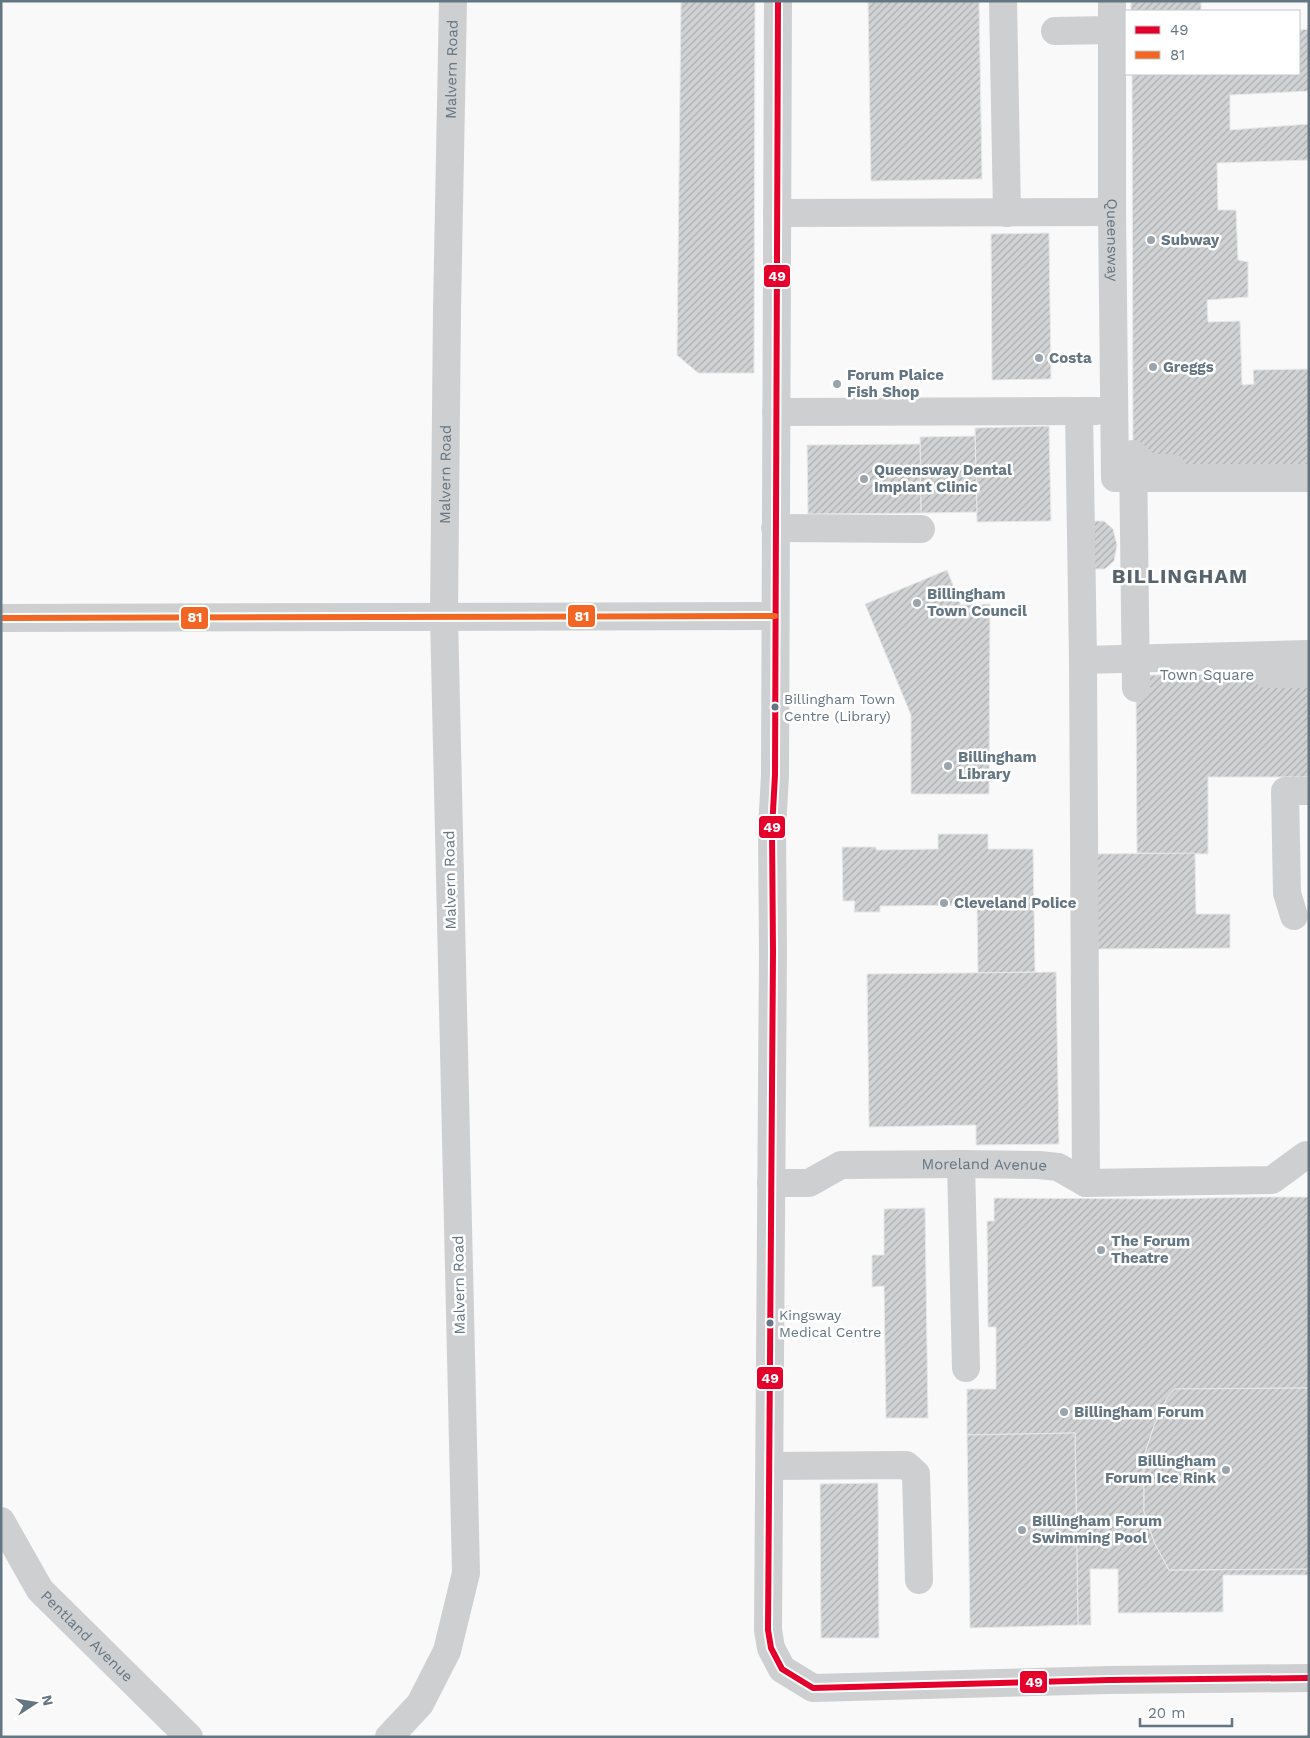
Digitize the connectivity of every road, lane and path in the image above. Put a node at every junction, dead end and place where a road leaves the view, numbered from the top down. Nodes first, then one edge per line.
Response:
1 (453, 1) edge
2 (778, 1) edge
3 (1003, 1) edge
4 (1112, 1) edge
5 (1111, 30) junction
6 (1054, 31) dead end
7 (1007, 212) junction
8 (1112, 212) junction
9 (770, 231) junction
10 (1079, 411) junction
11 (1114, 411) junction
12 (776, 412) junction
13 (1309, 466) edge
14 (1124, 478) junction
15 (1309, 478) edge
16 (775, 528) junction
17 (921, 529) dead end
18 (444, 616) junction
19 (775, 616) junction
20 (1, 618) edge
21 (1309, 654) edge
22 (1135, 658) junction
23 (1083, 660) junction
24 (1309, 674) edge
25 (1309, 791) edge
26 (1294, 916) dead end
27 (1307, 1156) edge
28 (961, 1164) junction
29 (771, 1183) junction
30 (1086, 1183) junction
31 (966, 1368) dead end
32 (770, 1466) junction
33 (1, 1521) edge
34 (919, 1580) dead end
35 (1309, 1678) edge
36 (189, 1737) edge
37 (388, 1737) edge

1 - 18 street, Malvern Road
2 - 9 street
3 - 7 street
4 - 5 street, Queensway
5 - 6 street
5 - 8 street, Queensway
7 - 8 street
7 - 9 street
8 - 11 street, Queensway
9 - 12 street
10 - 11 street
10 - 12 street
10 - 23 street
11 - 14 street, Queensway
12 - 16 street
13 - 14 street, Town Square
14 - 15 street
14 - 22 street, Town Square
16 - 17 street
16 - 19 street
18 - 19 street
18 - 20 street
18 - 37 street, Malvern Road
19 - 29 street
21 - 22 street
22 - 23 street
22 - 24 street, Town Square
23 - 30 street
25 - 26 street
27 - 30 street
28 - 29 street, Moreland Avenue
28 - 30 street, Moreland Avenue
28 - 31 street
29 - 32 street
32 - 34 street
32 - 35 street
33 - 36 street, Pentland Avenue

